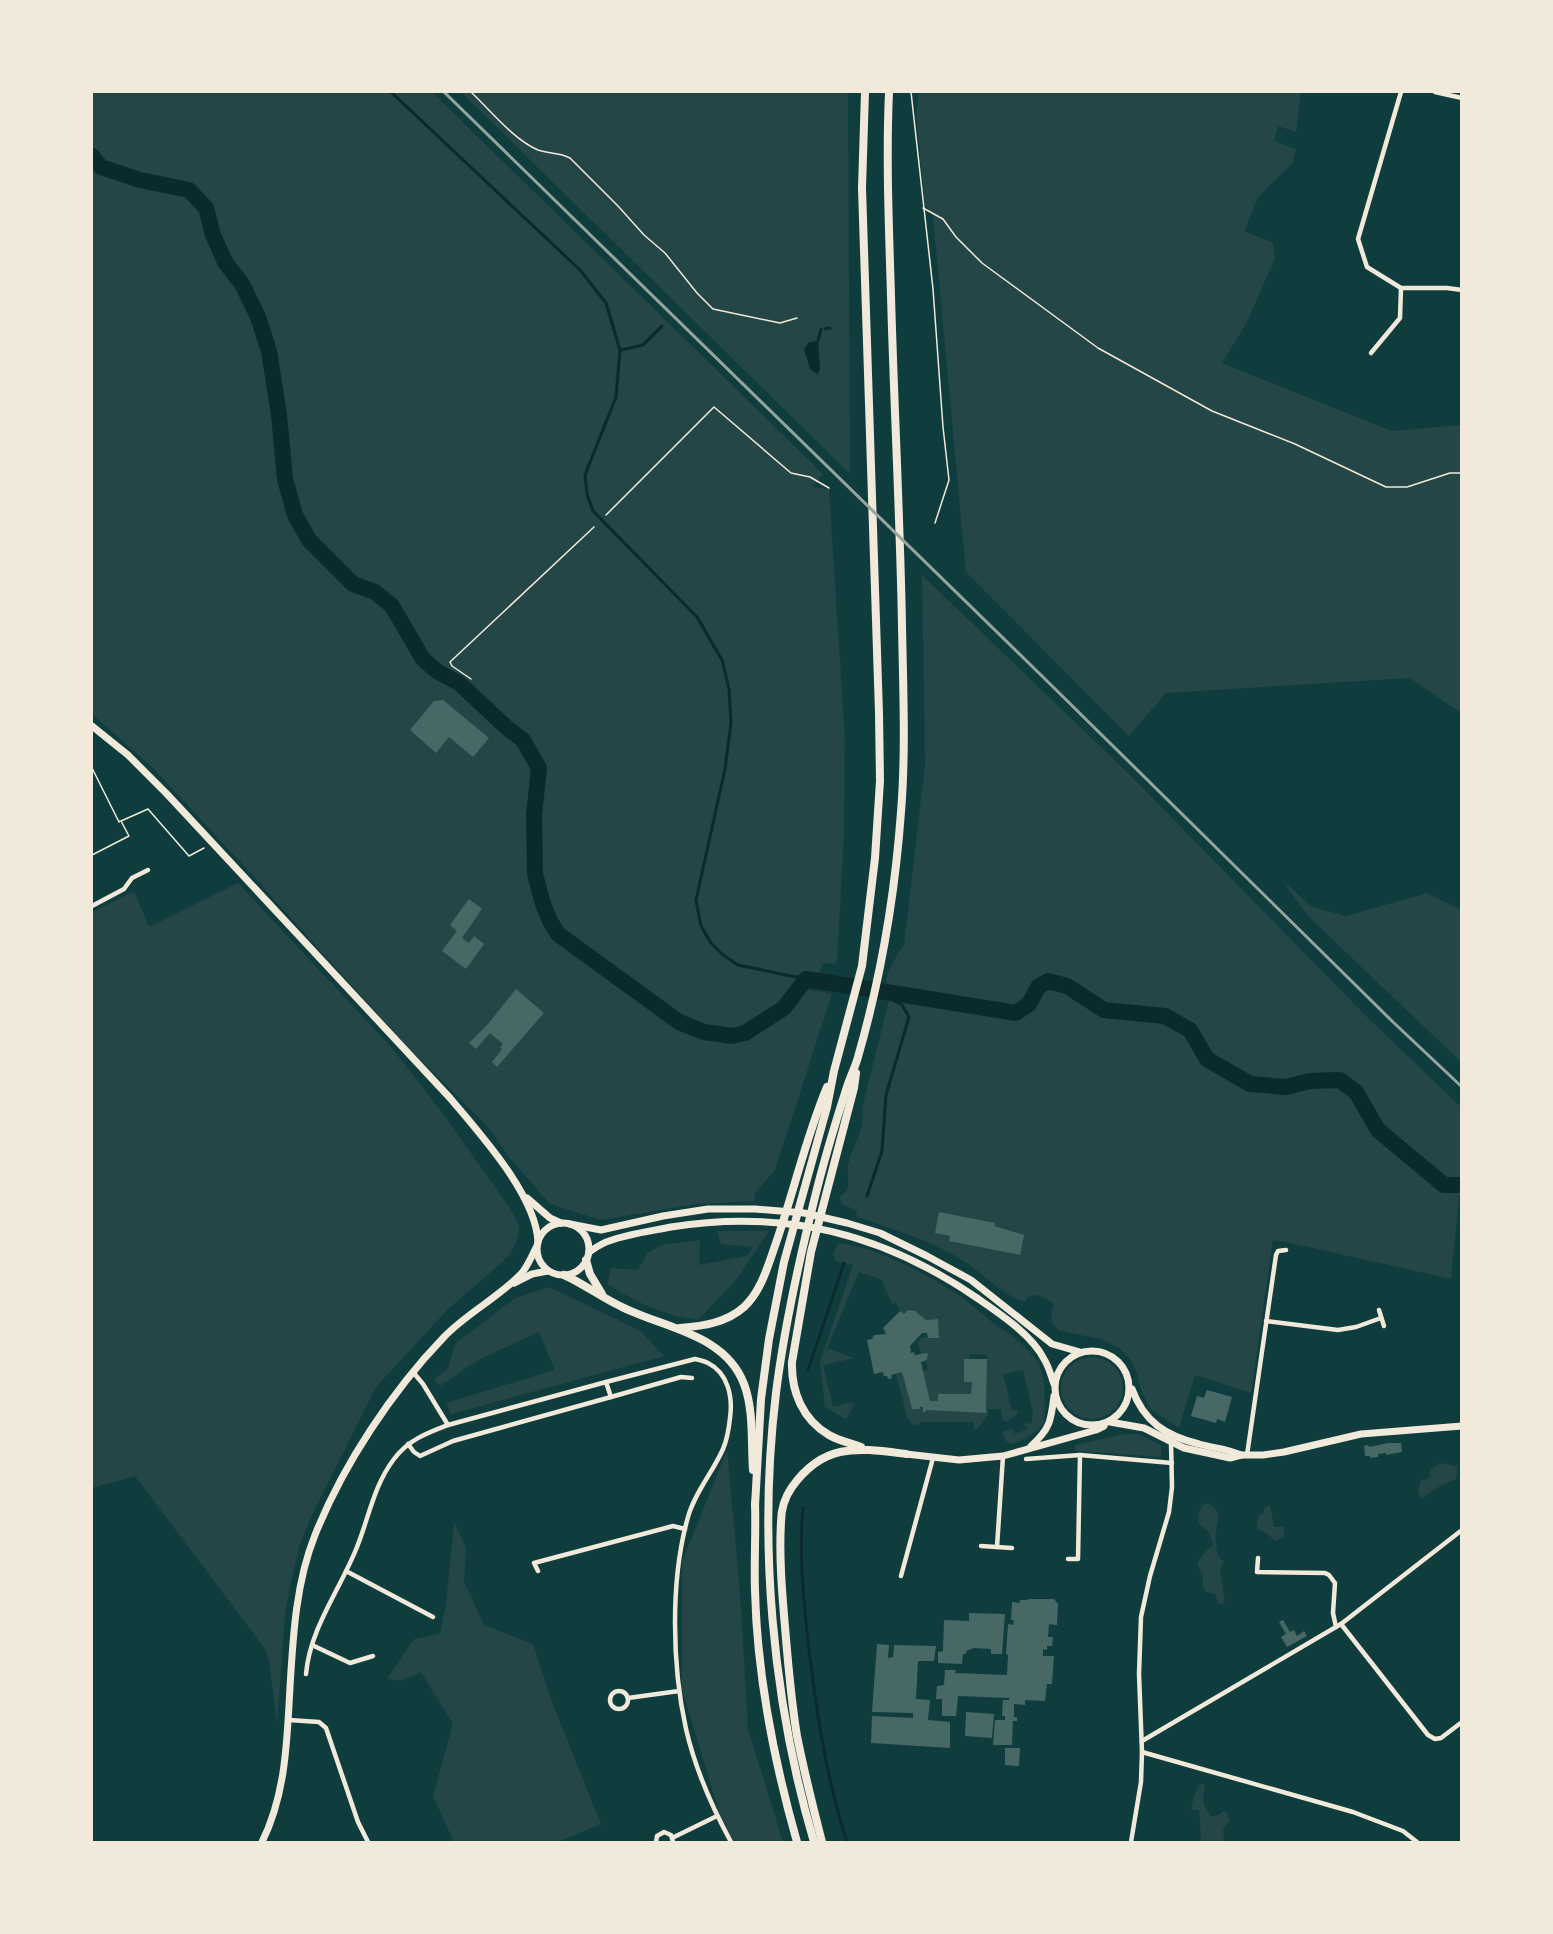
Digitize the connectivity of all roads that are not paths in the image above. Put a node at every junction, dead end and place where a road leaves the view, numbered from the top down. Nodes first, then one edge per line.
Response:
1 (865, 92) edge
2 (889, 92) edge
3 (1401, 92) edge
4 (1435, 92) edge
5 (1461, 98) edge
6 (1401, 288) junction
7 (1461, 290) edge
8 (1371, 353) dead end
9 (92, 726) edge
10 (148, 870) dead end
11 (92, 906) edge
12 (856, 1062) junction
13 (834, 1071) junction
14 (525, 1197) junction
15 (561, 1223) junction
16 (570, 1224) junction
17 (537, 1244) junction
18 (1286, 1250) dead end
19 (589, 1252) junction
20 (586, 1260) junction
21 (548, 1271) junction
22 (564, 1275) junction
23 (506, 1287) junction
24 (604, 1298) junction
25 (1379, 1310) dead end
26 (1381, 1318) junction
27 (1266, 1321) junction
28 (1384, 1326) dead end
29 (675, 1328) junction
30 (1080, 1352) junction
31 (413, 1372) junction
32 (692, 1378) dead end
33 (606, 1382) junction
34 (1054, 1384) junction
35 (1130, 1384) junction
36 (1054, 1394) junction
37 (611, 1397) junction
38 (1109, 1422) junction
39 (448, 1425) junction
40 (1461, 1426) edge
41 (1171, 1442) junction
42 (408, 1444) junction
43 (1030, 1448) junction
44 (868, 1449) junction
45 (906, 1454) joint
46 (1080, 1455) junction
47 (1244, 1455) junction
48 (1003, 1456) junction
49 (933, 1458) junction
50 (1026, 1459) dead end
51 (1172, 1463) junction
52 (755, 1506) junction
53 (685, 1529) junction
54 (1461, 1530) edge
55 (981, 1546) dead end
56 (997, 1547) junction
57 (1012, 1548) dead end
58 (1068, 1558) dead end
59 (1258, 1558) dead end
60 (346, 1571) junction
61 (538, 1571) dead end
62 (901, 1576) dead end
63 (434, 1617) dead end
64 (1339, 1625) junction
65 (312, 1645) junction
66 (373, 1656) dead end
67 (306, 1674) dead end
68 (679, 1691) junction
69 (628, 1698) junction
70 (289, 1720) junction
71 (1461, 1722) edge
72 (1142, 1741) junction
73 (1142, 1752) junction
74 (717, 1816) junction
75 (672, 1840) edge
76 (262, 1842) edge
77 (368, 1842) edge
78 (656, 1842) edge
79 (731, 1842) edge
80 (797, 1842) edge
81 (814, 1842) edge
82 (822, 1842) edge
83 (1131, 1842) edge
84 (1417, 1842) edge

1 - 13 highway
2 - 12 highway
3 - 6 street
4 - 5 street
6 - 7 street
6 - 8 street
9 - 14 main road
10 - 11 street
12 - 44 highway
12 - 81 highway
13 - 29 highway
13 - 52 highway
14 - 15 main road
14 - 17 main road
15 - 16 main road
15 - 17 main road
16 - 19 main road
16 - 30 main road
17 - 21 main road
17 - 23 main road
18 - 27 street
19 - 20 main road
19 - 34 main road
20 - 22 main road
20 - 24 highway
21 - 22 main road
21 - 23 main road
22 - 24 highway
23 - 31 main road
24 - 29 highway
25 - 26 street
26 - 27 street
26 - 28 street
27 - 47 street
29 - 52 highway
30 - 34 main road
30 - 35 main road
31 - 39 street
31 - 70 main road
32 - 37 street
33 - 37 street
33 - 39 street
33 - 53 street
34 - 36 main road
35 - 38 main road
35 - 47 main road
36 - 38 main road
36 - 43 main road
37 - 42 street
38 - 41 main road
38 - 43 main road
39 - 42 street
40 - 47 main road
41 - 47 main road
41 - 51 street
42 - 60 street
43 - 48 main road
44 - 45 highway
44 - 82 highway
45 - 49 main road
46 - 50 street
46 - 51 street
46 - 58 street
48 - 49 main road
48 - 56 street
49 - 62 street
51 - 72 street
52 - 80 highway
53 - 61 street
53 - 68 street
54 - 64 street
55 - 56 street
56 - 57 street
59 - 64 street
60 - 63 street
60 - 65 street
64 - 71 street
64 - 72 street
65 - 66 street
65 - 67 street
68 - 69 street
68 - 74 street
69 - 69 street
70 - 76 main road
70 - 77 street
72 - 73 street
73 - 83 street
73 - 84 street
74 - 75 street
74 - 79 street
75 - 78 street

